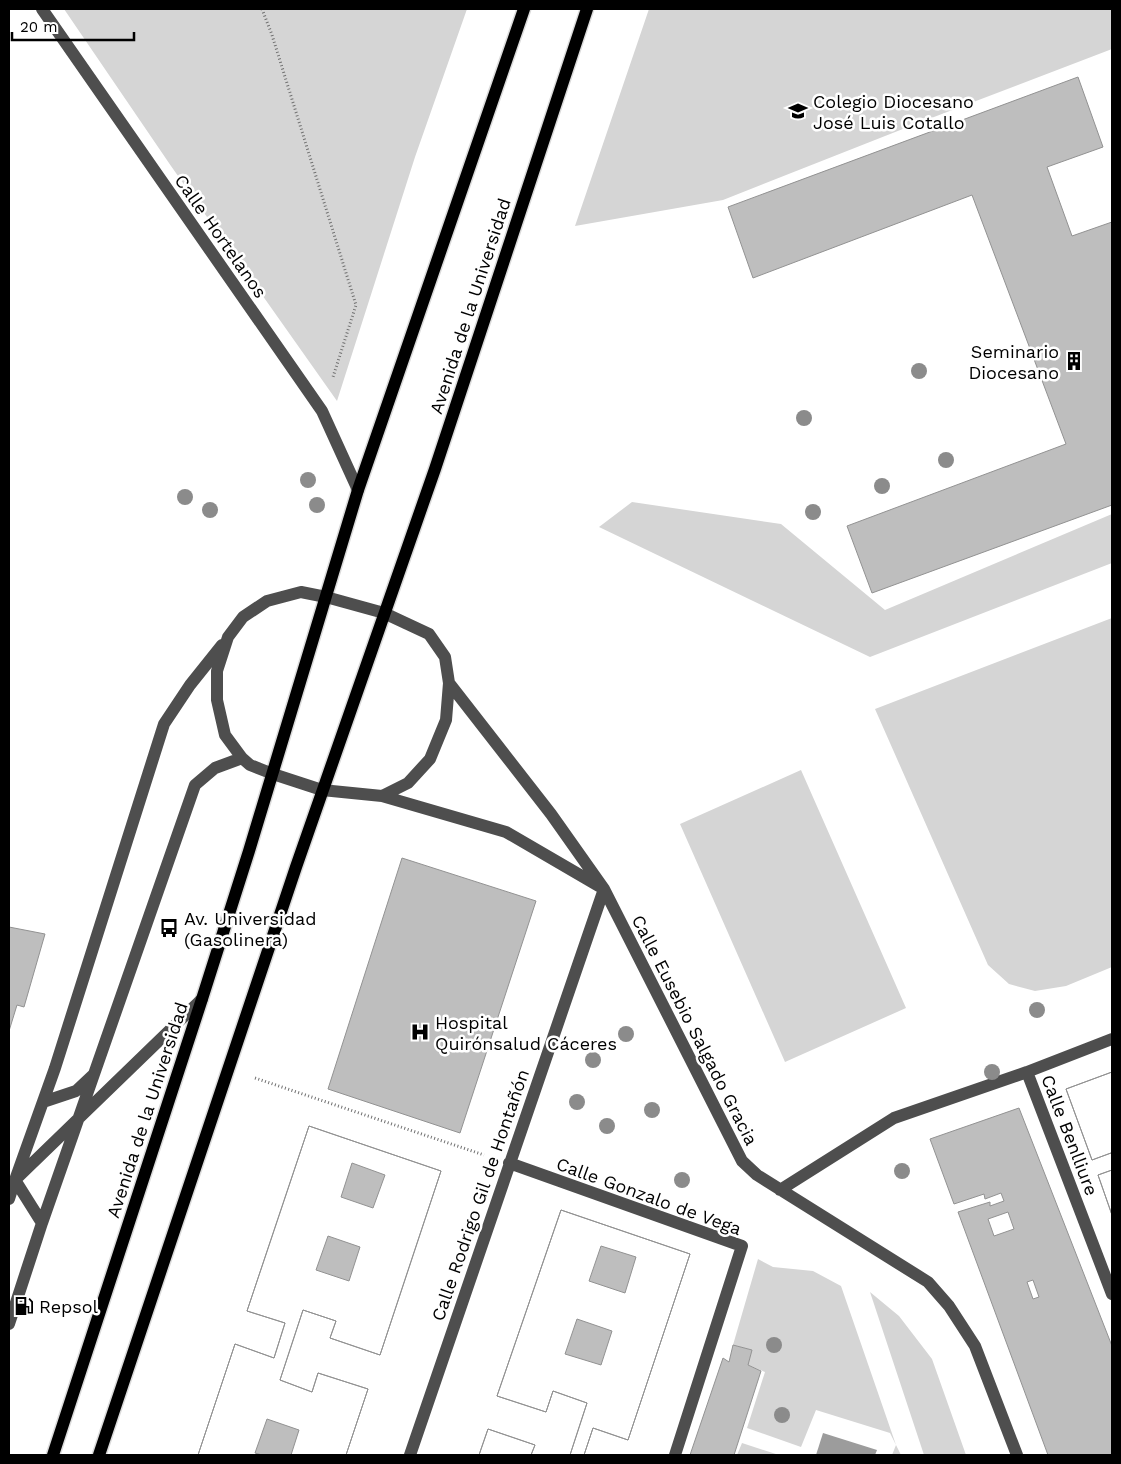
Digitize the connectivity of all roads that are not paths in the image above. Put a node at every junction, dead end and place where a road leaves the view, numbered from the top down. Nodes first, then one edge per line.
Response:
1 (42, 9) edge
2 (524, 9) edge
3 (587, 9) edge
4 (358, 490) junction
5 (326, 597) junction
6 (384, 612) junction
7 (228, 637) junction
8 (449, 683) junction
9 (242, 758) junction
10 (273, 774) junction
11 (322, 790) junction
12 (382, 796) junction
13 (604, 889) junction
14 (202, 999) junction
15 (1112, 1039) edge
16 (1027, 1072) junction
17 (94, 1074) junction
18 (43, 1102) junction
19 (79, 1119) junction
20 (509, 1164) junction
21 (15, 1180) junction
22 (780, 1190) junction
23 (9, 1199) edge
24 (42, 1223) junction
25 (1108, 1272) edge
26 (1112, 1294) edge
27 (9, 1324) edge
28 (53, 1455) edge
29 (99, 1455) edge
30 (410, 1455) edge
31 (675, 1455) edge
32 (1017, 1455) edge

1 - 4 street, Calle Hortelanos
2 - 4 main road, Avenida de la Universidad
3 - 6 main road, Avenida de la Universidad
4 - 5 main road, Avenida de la Universidad
5 - 6 street
5 - 7 street
5 - 10 main road, Avenida de la Universidad
6 - 8 street, Calle Eusebio Salgado Gracia
6 - 11 main road, Avenida de la Universidad
7 - 9 street
7 - 18 street
8 - 12 street
8 - 13 street, Calle Eusebio Salgado Gracia
9 - 10 street
9 - 17 street
10 - 11 street
10 - 14 main road, Avenida de la Universidad
11 - 12 street
11 - 29 main road, Avenida de la Universidad
12 - 13 street
13 - 20 street, Calle Rodrigo Gil de Hontañón
13 - 22 street, Calle Eusebio Salgado Gracia
14 - 19 street
14 - 28 main road, Avenida de la Universidad
15 - 16 street
16 - 22 street
16 - 25 street, Calle Benlliure
17 - 18 street
17 - 19 street
18 - 21 street
19 - 21 street
19 - 24 street
20 - 30 street, Calle Rodrigo Gil de Hontañón
20 - 31 street, Calle Gonzalo de Vega
21 - 23 street
21 - 24 street
22 - 32 street, Calle Eusebio Salgado Gracia
24 - 27 street
25 - 26 street, Calle Benlliure

